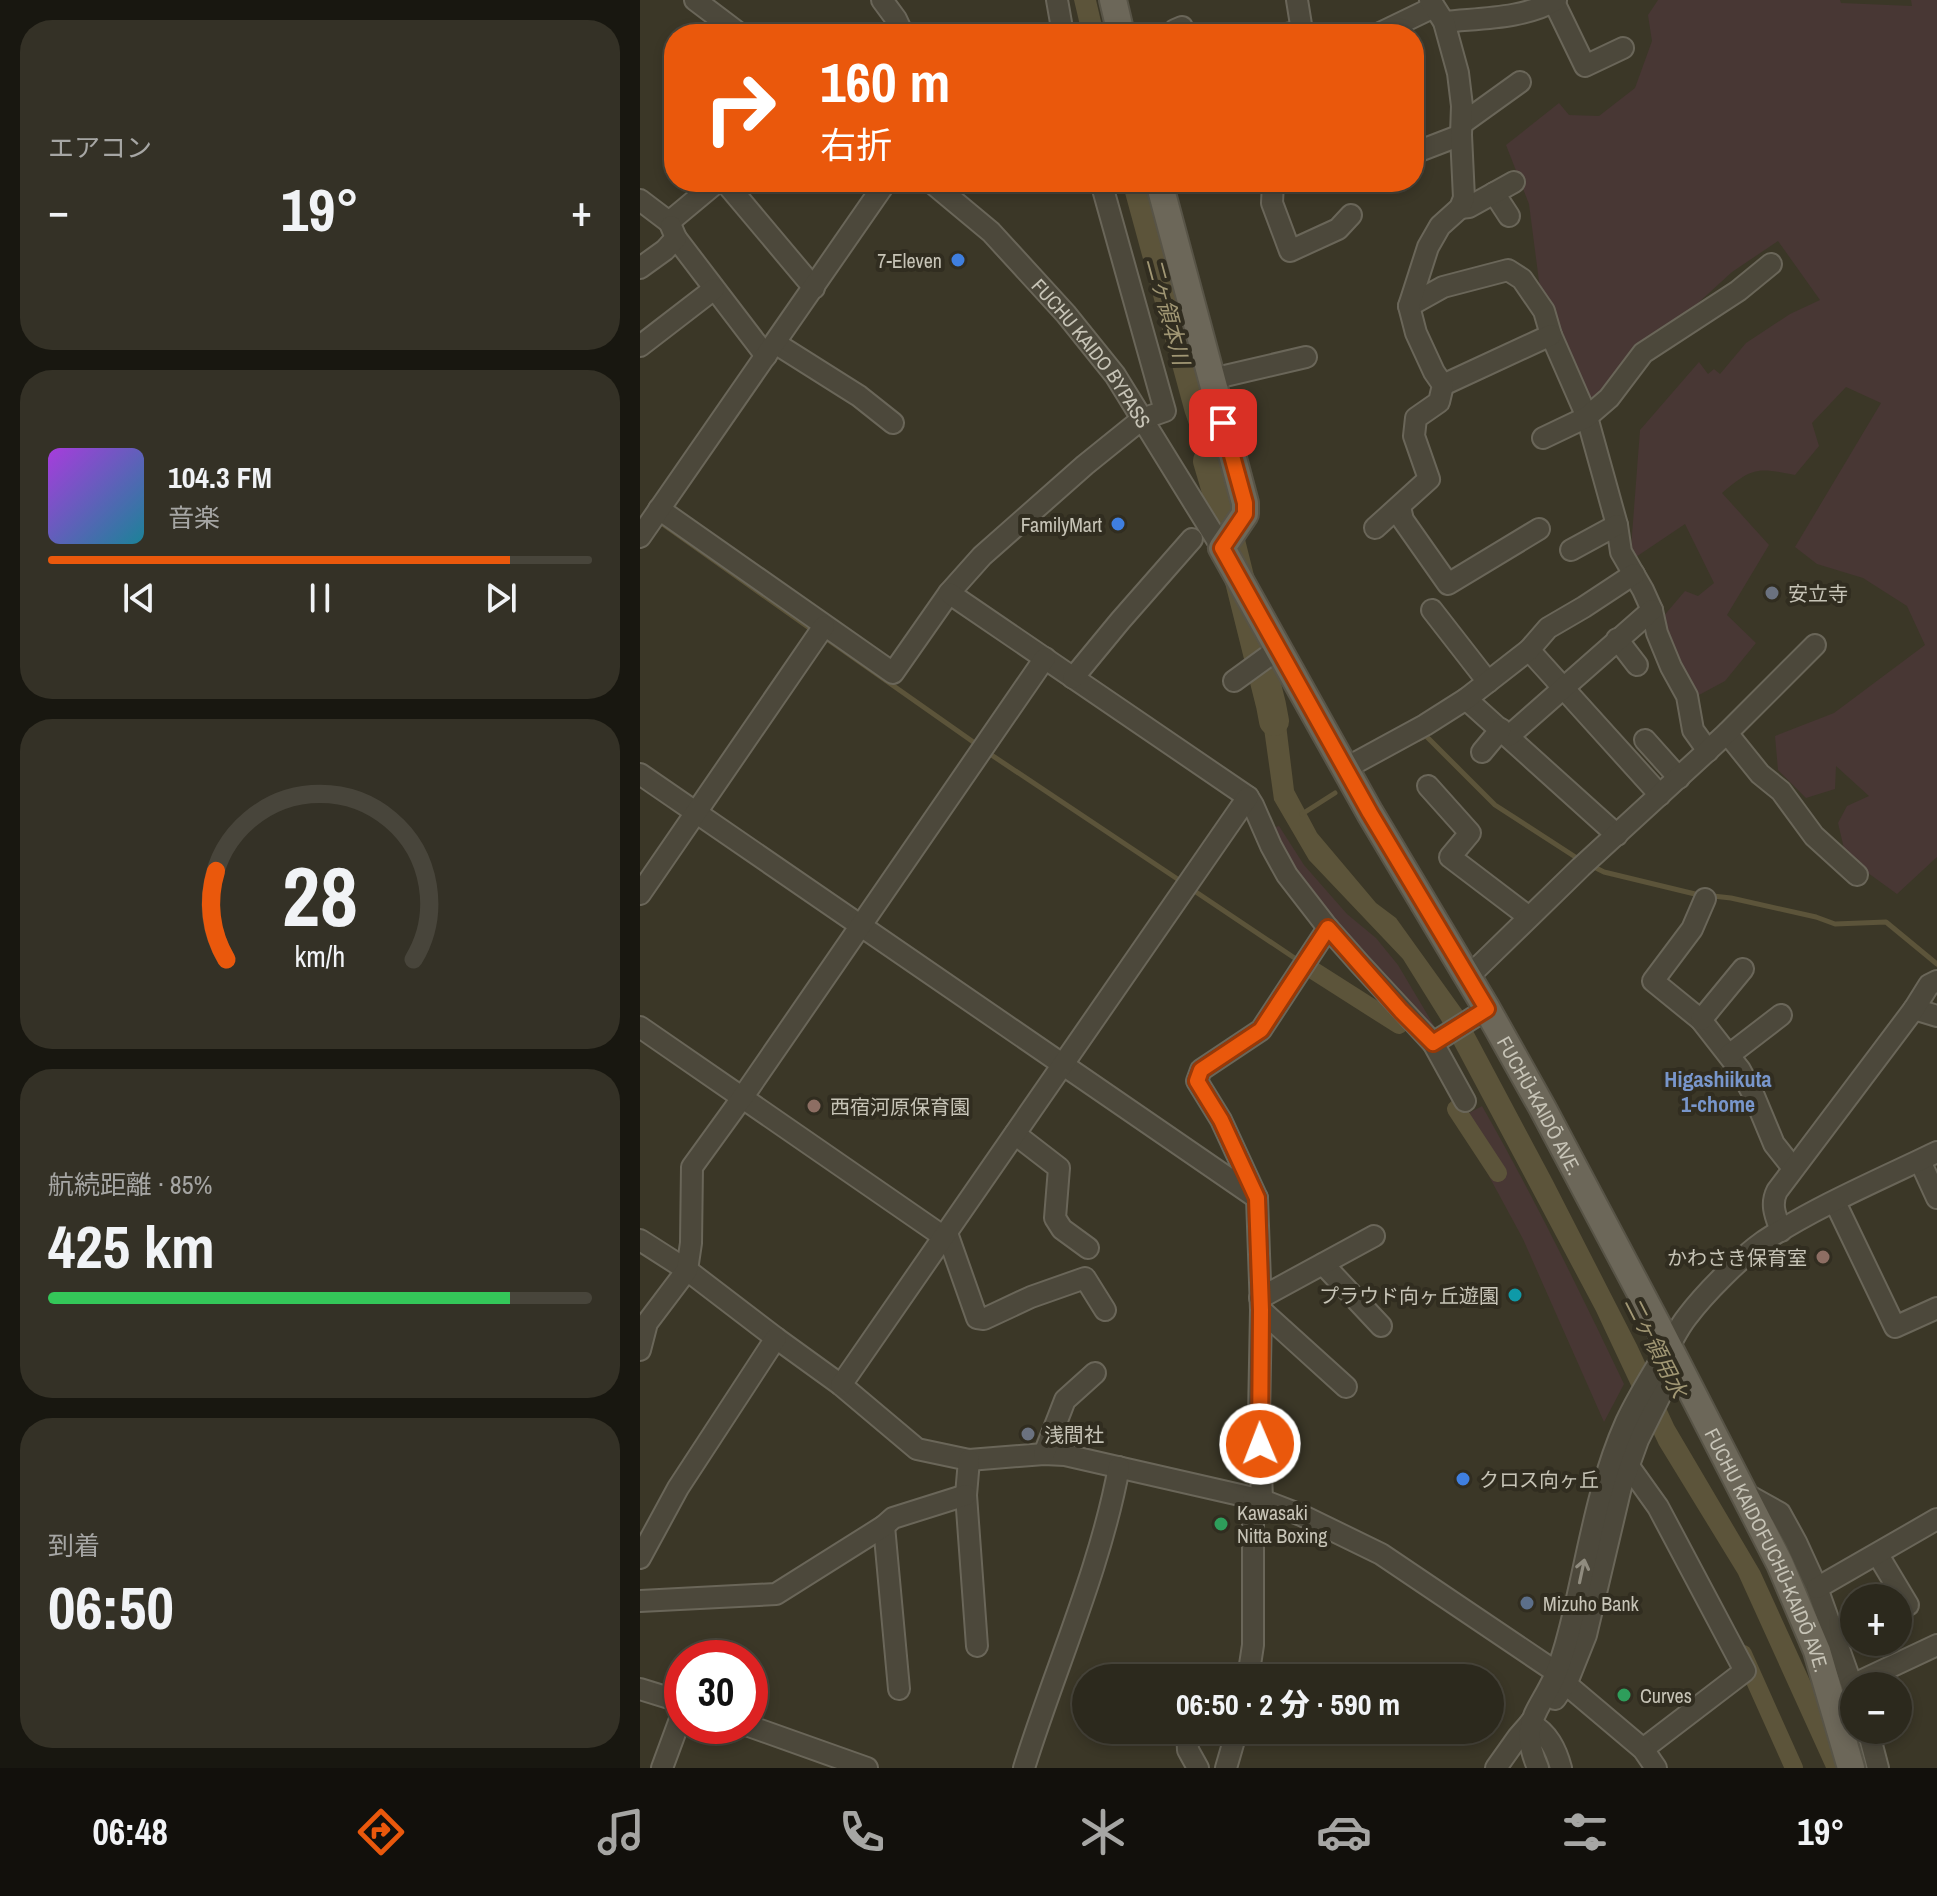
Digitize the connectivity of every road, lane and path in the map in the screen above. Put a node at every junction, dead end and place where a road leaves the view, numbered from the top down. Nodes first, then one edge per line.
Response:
1 (695, 0) edge
2 (1057, 0) edge
3 (1113, 0) edge
4 (1297, 0) edge
5 (885, 1) edge
6 (1555, 1) edge
7 (1436, 10) edge
8 (727, 24) edge
9 (898, 24) edge
10 (1061, 24) edge
11 (1119, 24) edge
12 (1301, 24) edge
13 (1402, 24) edge
14 (1623, 48) dead end
15 (1520, 82) dead end
16 (1462, 129) junction
17 (1424, 148) edge
18 (1514, 182) dead end
19 (708, 192) edge
20 (733, 192) edge
21 (879, 192) edge
22 (943, 192) edge
23 (1104, 192) edge
24 (1162, 192) edge
25 (1273, 192) edge
26 (1494, 193) junction
27 (640, 200) edge
28 (1460, 208) junction
29 (1351, 215) dead end
30 (1509, 216) dead end
31 (672, 230) junction
32 (1771, 264) dead end
33 (640, 268) edge
34 (814, 288) junction
35 (714, 289) junction
36 (1409, 306) junction
37 (1551, 335) junction
38 (640, 346) edge
39 (771, 349) junction
40 (1306, 357) dead end
41 (1212, 379) junction
42 (1443, 385) junction
43 (1587, 417) junction
44 (1142, 419) junction
45 (893, 423) dead end
46 (1543, 438) dead end
47 (1400, 507) junction
48 (649, 522) edge
49 (1617, 525) junction
50 (1375, 528) dead end
51 (1539, 529) dead end
52 (1192, 539) dead end
53 (1222, 548) junction
54 (1571, 550) dead end
55 (1634, 574) junction
56 (949, 593) junction
57 (1432, 610) dead end
58 (1652, 610) junction
59 (820, 631) junction
60 (1617, 639) junction
61 (1815, 645) dead end
62 (1277, 650) junction
63 (1529, 650) junction
64 (1045, 658) junction
65 (1637, 665) dead end
66 (1073, 678) junction
67 (1234, 681) dead end
68 (1488, 682) junction
69 (1563, 688) junction
70 (1466, 699) junction
71 (1505, 733) junction
72 (1727, 733) junction
73 (1645, 740) dead end
74 (1708, 751) junction
75 (1482, 752) dead end
76 (1346, 768) junction
77 (640, 774) edge
78 (1679, 778) junction
79 (1428, 786) dead end
80 (1660, 795) junction
81 (1248, 797) junction
82 (696, 812) junction
83 (1617, 835) junction
84 (1857, 875) dead end
85 (640, 894) edge
86 (1705, 899) dead end
87 (1529, 917) junction
88 (860, 925) junction
89 (1328, 928) junction
90 (1743, 969) dead end
91 (1468, 977) junction
92 (1937, 981) edge
93 (1914, 1009) junction
94 (1477, 1015) junction
95 (1781, 1015) dead end
96 (1937, 1016) edge
97 (1701, 1020) junction
98 (640, 1027) edge
99 (1437, 1041) junction
100 (1729, 1055) junction
101 (1062, 1064) junction
102 (742, 1098) junction
103 (1465, 1101) dead end
104 (1015, 1134) junction
105 (1928, 1156) edge
106 (1793, 1168) junction
107 (1257, 1198) junction
108 (1937, 1198) edge
109 (1835, 1202) junction
110 (1781, 1231) junction
111 (945, 1235) junction
112 (1374, 1236) dead end
113 (640, 1240) edge
114 (1088, 1248) dead end
115 (1323, 1264) junction
116 (687, 1270) junction
117 (1260, 1304) junction
118 (1937, 1308) edge
119 (1105, 1310) dead end
120 (1381, 1326) dead end
121 (776, 1338) junction
122 (1669, 1348) junction
123 (640, 1350) edge
124 (1095, 1373) dead end
125 (841, 1385) junction
126 (1346, 1387) dead end
127 (1044, 1454) junction
128 (969, 1460) junction
129 (1628, 1465) junction
130 (1119, 1467) junction
131 (1744, 1493) junction
132 (966, 1495) junction
133 (1258, 1500) junction
134 (884, 1526) junction
135 (1934, 1529) edge
136 (1878, 1555) junction
137 (640, 1558) edge
138 (1895, 1584) edge
139 (1817, 1588) junction
140 (640, 1601) edge
141 (977, 1646) dead end
142 (1936, 1649) edge
143 (1250, 1664) edge
144 (1847, 1672) edge
145 (1887, 1672) edge
146 (1561, 1678) junction
147 (640, 1689) edge
148 (899, 1689) dead end
149 (664, 1696) edge
150 (1530, 1723) junction
151 (768, 1734) edge
152 (671, 1744) edge
153 (1188, 1744) edge
154 (1233, 1744) edge
155 (1872, 1744) edge
156 (1643, 1749) junction
157 (844, 1764) edge
158 (662, 1768) edge
159 (867, 1768) edge
160 (1024, 1768) edge
161 (1198, 1768) edge
162 (1226, 1768) edge
163 (1496, 1768) edge
164 (1538, 1768) edge
165 (1561, 1768) edge
166 (1656, 1768) edge
167 (1851, 1768) edge
168 (1878, 1768) edge

1 - 8 street
2 - 10 street
3 - 11 main road
4 - 12 street
5 - 9 street
6 - 7 street
6 - 14 street
7 - 13 street
7 - 16 street
15 - 16 street
16 - 17 street
16 - 28 street
18 - 26 street
19 - 31 street
20 - 34 street
21 - 34 street
22 - 44 street, FUCHU KAIDO BYPASS
23 - 44 street
24 - 41 main road
25 - 29 street
26 - 28 street
26 - 30 street
27 - 31 street
28 - 36 street
31 - 33 street
31 - 35 street
32 - 43 street
34 - 39 street
35 - 38 street
35 - 39 street
36 - 37 street
36 - 42 street
37 - 42 street
37 - 43 street
39 - 45 street
39 - 48 street
40 - 41 street
41 - 53 main road
42 - 47 street
43 - 46 street
43 - 49 street
44 - 53 street, FUCHU KAIDO BYPASS
44 - 56 street
47 - 50 street
47 - 51 street
48 - 59 street
49 - 54 street
49 - 55 street
52 - 66 street
53 - 62 main road, FUCHŪ-KAIDŌ AVE.
55 - 58 street
55 - 63 street
56 - 59 street
56 - 64 street
57 - 68 street
58 - 60 street
58 - 74 street
59 - 82 street
60 - 65 street
60 - 69 street
61 - 72 street
62 - 67 street
62 - 76 main road, FUCHŪ-KAIDŌ AVE.
63 - 68 street
63 - 69 street
64 - 66 street
64 - 88 street
66 - 81 street
68 - 70 street
69 - 71 street
69 - 80 street
70 - 71 street
70 - 76 street
71 - 75 street
71 - 83 street
72 - 74 street
72 - 84 street
73 - 78 street
74 - 78 street
76 - 91 main road, FUCHŪ-KAIDŌ AVE.
77 - 82 street
78 - 80 street
79 - 87 street
80 - 83 street
81 - 89 street
81 - 101 street
82 - 85 street
82 - 88 street
83 - 87 street
86 - 97 street
87 - 91 street
88 - 101 street
88 - 102 street
89 - 99 street
89 - 107 street
90 - 97 street
91 - 94 main road, FUCHŪ-KAIDŌ AVE.
92 - 93 street
93 - 96 street
93 - 106 street
94 - 99 street
94 - 122 main road, FUCHŪ-KAIDŌ AVE.
95 - 100 street
97 - 100 street
98 - 102 street
99 - 103 street
100 - 106 street
101 - 104 street
101 - 107 street
102 - 111 street
102 - 116 street
104 - 111 street
104 - 114 street
105 - 108 street
105 - 109 street
106 - 110 street
107 - 117 street
109 - 110 street
109 - 118 street
110 - 122 street
111 - 119 street
111 - 125 street
112 - 115 street
113 - 116 street
115 - 117 street
115 - 120 street
116 - 121 street
116 - 123 street
117 - 126 street
117 - 133 street
121 - 125 street
121 - 137 street
122 - 129 street
122 - 131 main road, FUCHU KAIDOFUCHŪ-KAIDŌ AVE.
146 -> 122 street
124 - 127 street
125 - 128 street
127 - 128 street
127 - 130 street
128 - 132 street
129 - 146 street
129 - 156 street
130 - 133 street
130 - 160 street
131 - 139 street
131 - 167 main road, FUCHU KAIDOFUCHŪ-KAIDŌ AVE.
132 - 134 street
132 - 141 street
133 - 143 street
133 - 146 street
134 - 140 street
134 - 148 street
135 - 136 street
136 - 138 street
136 - 139 street
139 - 144 street
142 - 145 street
146 - 150 street
146 - 156 street
147 - 149 street
150 - 163 street
150 - 164 street
150 - 165 street
151 - 157 street
152 - 158 street
153 - 161 street
154 - 162 street
155 - 168 street
156 - 166 street
157 - 159 street

